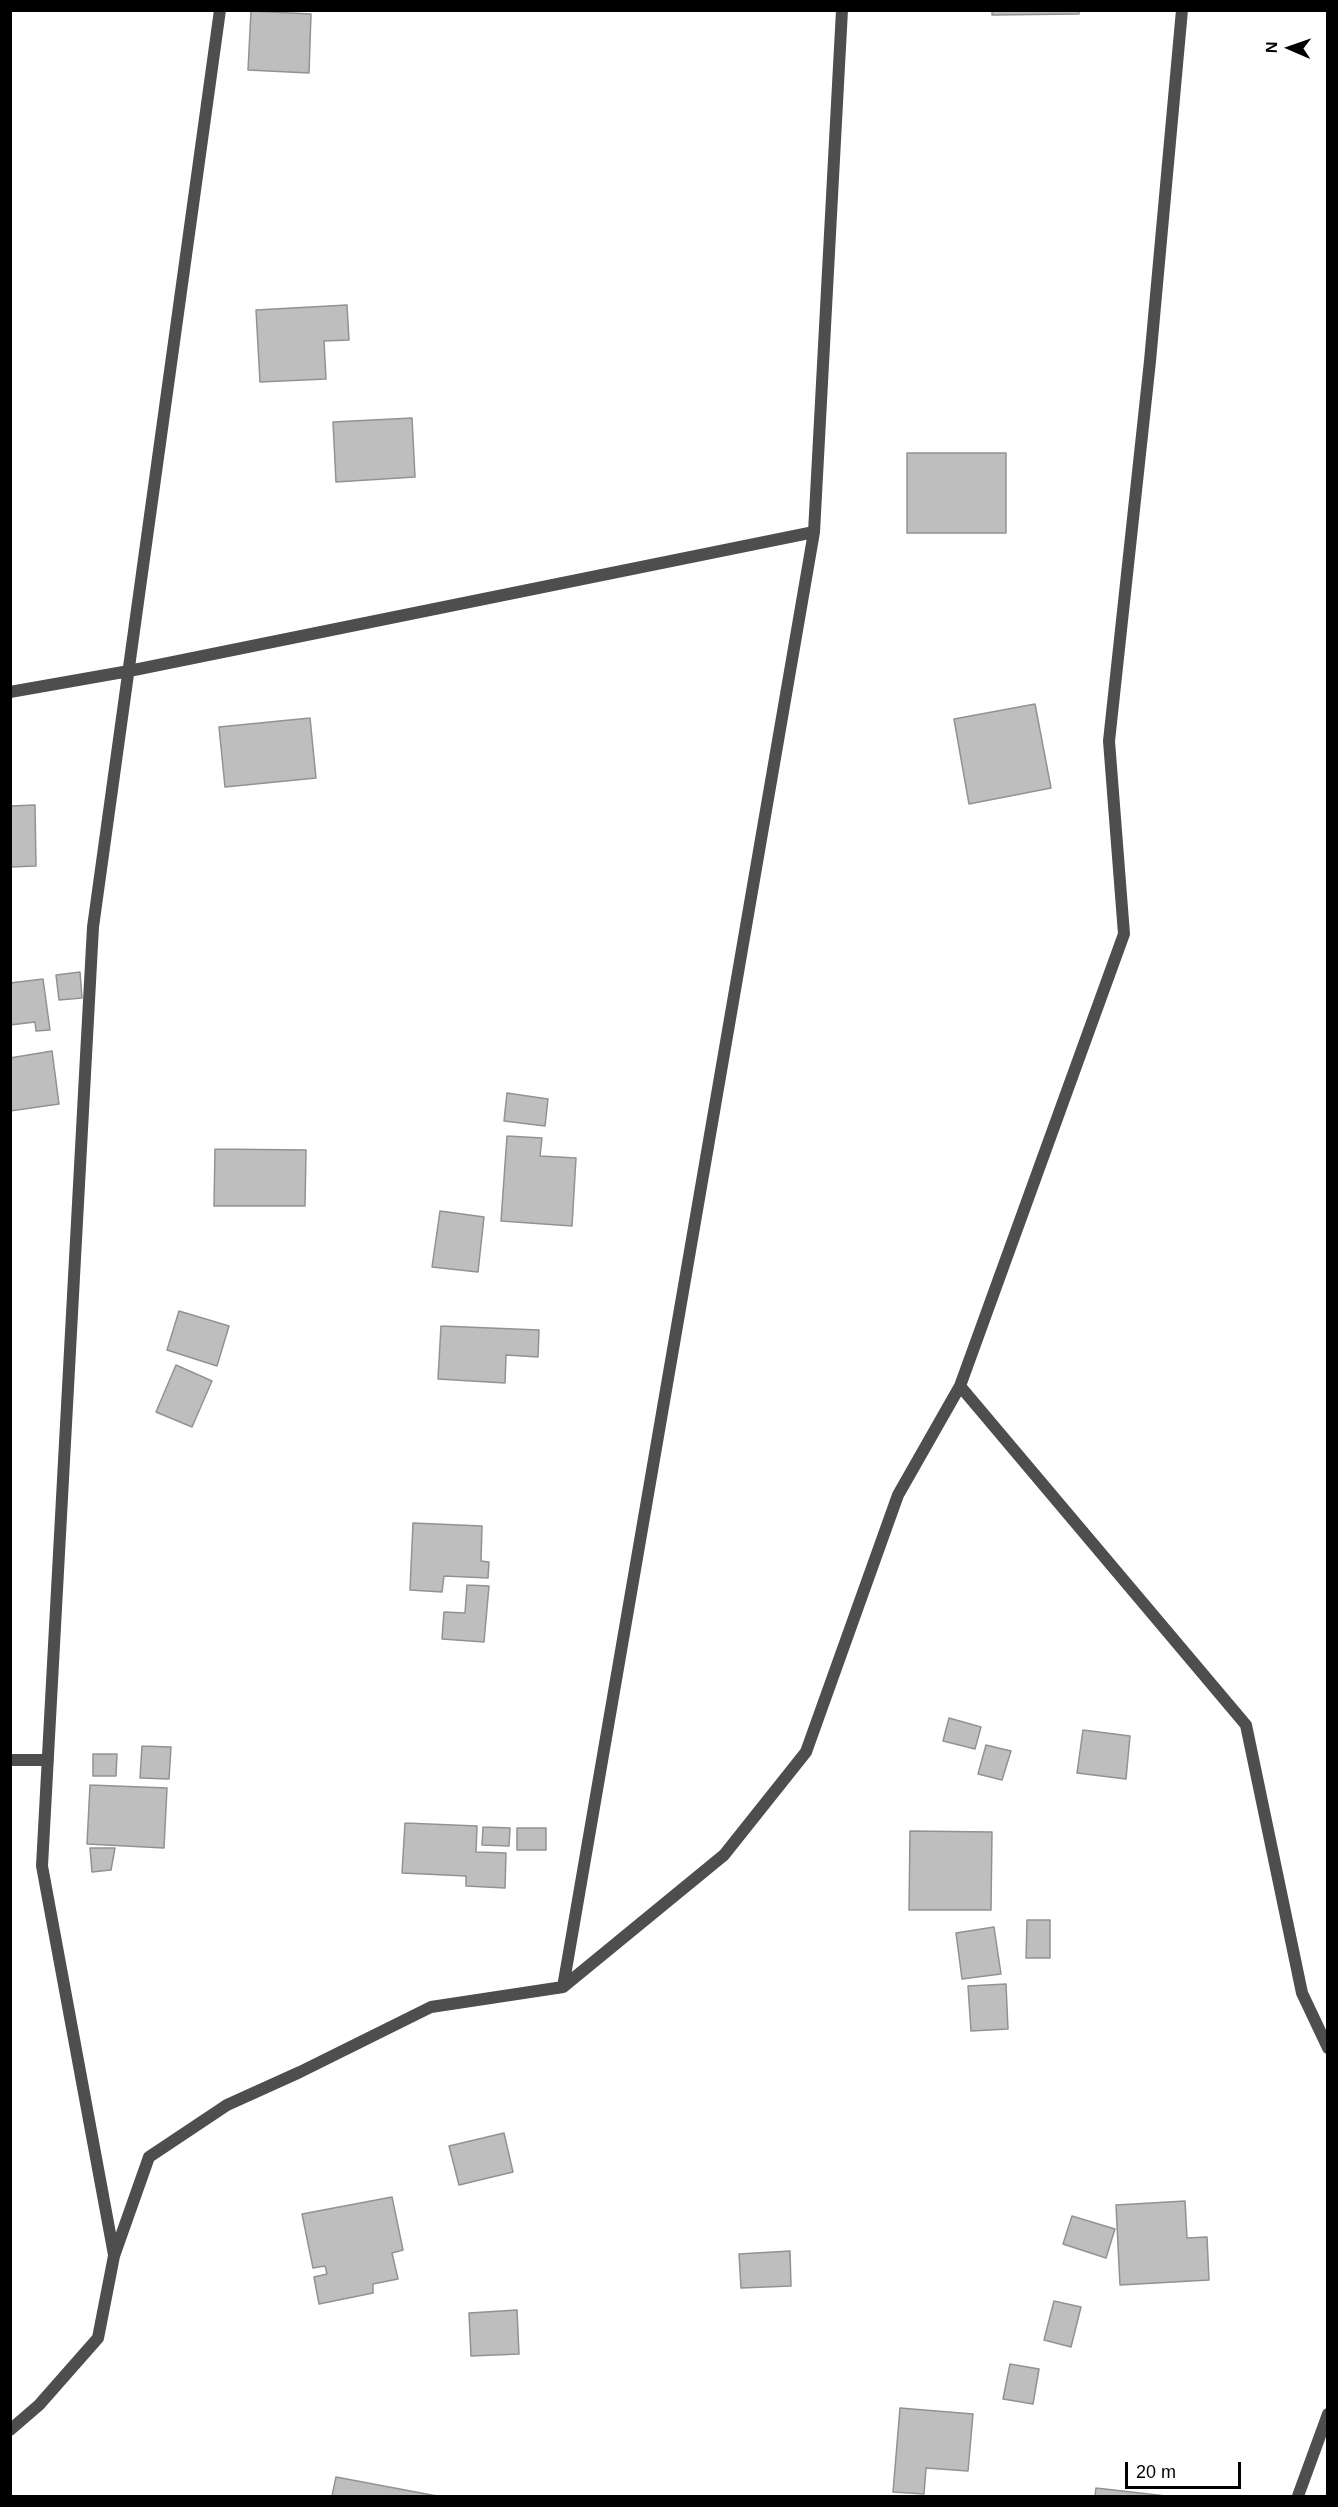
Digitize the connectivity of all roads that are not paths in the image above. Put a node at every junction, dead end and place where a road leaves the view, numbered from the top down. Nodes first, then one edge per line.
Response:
1 (220, 10) edge
2 (842, 10) edge
3 (1182, 10) edge
4 (814, 532) junction
5 (129, 671) junction
6 (10, 692) edge
7 (960, 1386) junction
8 (10, 1760) edge
9 (48, 1760) junction
10 (563, 1987) junction
11 (1328, 2048) edge
12 (114, 2256) junction
13 (1328, 2414) edge
14 (10, 2430) edge
15 (1298, 2496) edge

1 - 5 street
2 - 4 street
3 - 7 street
4 - 5 street
4 - 10 street
5 - 6 street
5 - 9 street
7 - 10 street
7 - 11 street
8 - 9 street
9 - 12 street
10 - 12 street
12 - 14 street
13 - 15 street

